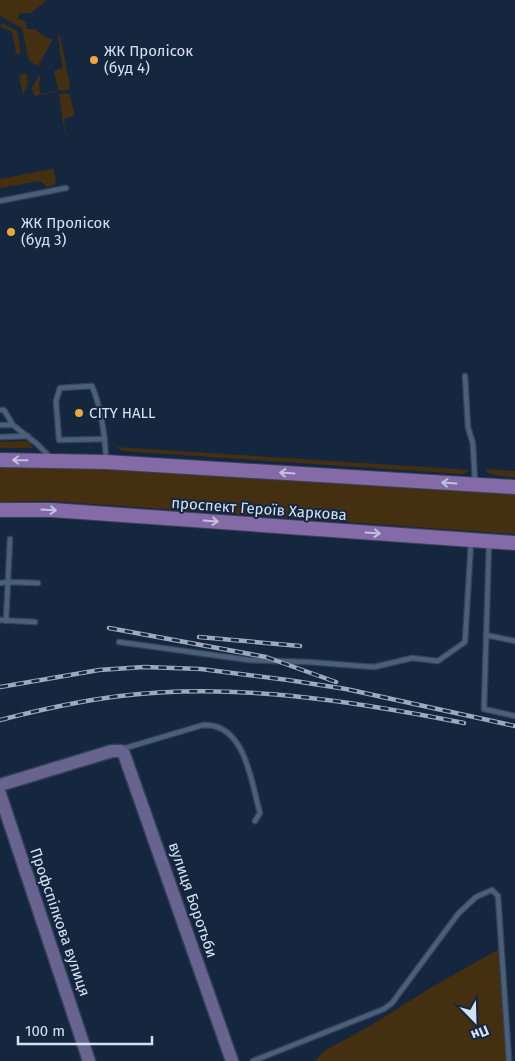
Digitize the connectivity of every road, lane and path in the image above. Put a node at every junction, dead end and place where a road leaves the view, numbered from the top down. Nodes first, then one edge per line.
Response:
1 (66, 188) dead end
2 (0, 201) edge
3 (465, 376) dead end
4 (0, 410) edge
5 (0, 425) edge
6 (13, 425) junction
7 (28, 436) junction
8 (0, 437) edge
9 (105, 439) junction
10 (0, 460) edge
11 (54, 461) junction
12 (106, 462) junction
13 (475, 485) junction
14 (515, 487) edge
15 (0, 510) edge
16 (10, 539) dead end
17 (471, 540) junction
18 (489, 542) junction
19 (515, 543) edge
20 (8, 582) junction
21 (0, 583) edge
22 (38, 583) dead end
23 (0, 620) edge
24 (6, 621) junction
25 (35, 622) dead end
26 (486, 635) junction
27 (515, 641) edge
28 (119, 642) dead end
29 (515, 716) edge
30 (119, 751) junction
31 (0, 785) edge
32 (0, 794) edge
33 (255, 821) dead end
34 (90, 1061) edge
35 (232, 1061) edge
36 (253, 1061) edge
37 (509, 1061) edge

1 - 2 lane
3 - 13 lane
4 - 6 lane
5 - 6 lane
6 - 7 lane
7 - 8 lane
7 - 11 lane
9 - 9 lane
9 - 12 lane
11 -> 10 main road
11 - 12 main road
13 -> 12 main road
13 - 14 main road
15 -> 17 main road, проспект Героїв Харкова
16 - 20 lane
17 - 18 main road, проспект Героїв Харкова
17 - 28 lane
18 - 19 main road, проспект Героїв Харкова
18 - 26 lane
20 - 21 lane
20 - 22 lane
20 - 24 lane
23 - 24 lane
24 - 25 lane
26 - 27 lane
26 - 29 lane
30 - 31 street
30 - 33 lane
30 - 35 street, вулиця Боротьби
32 - 34 street, Профспілкова вулиця
36 - 37 lane

